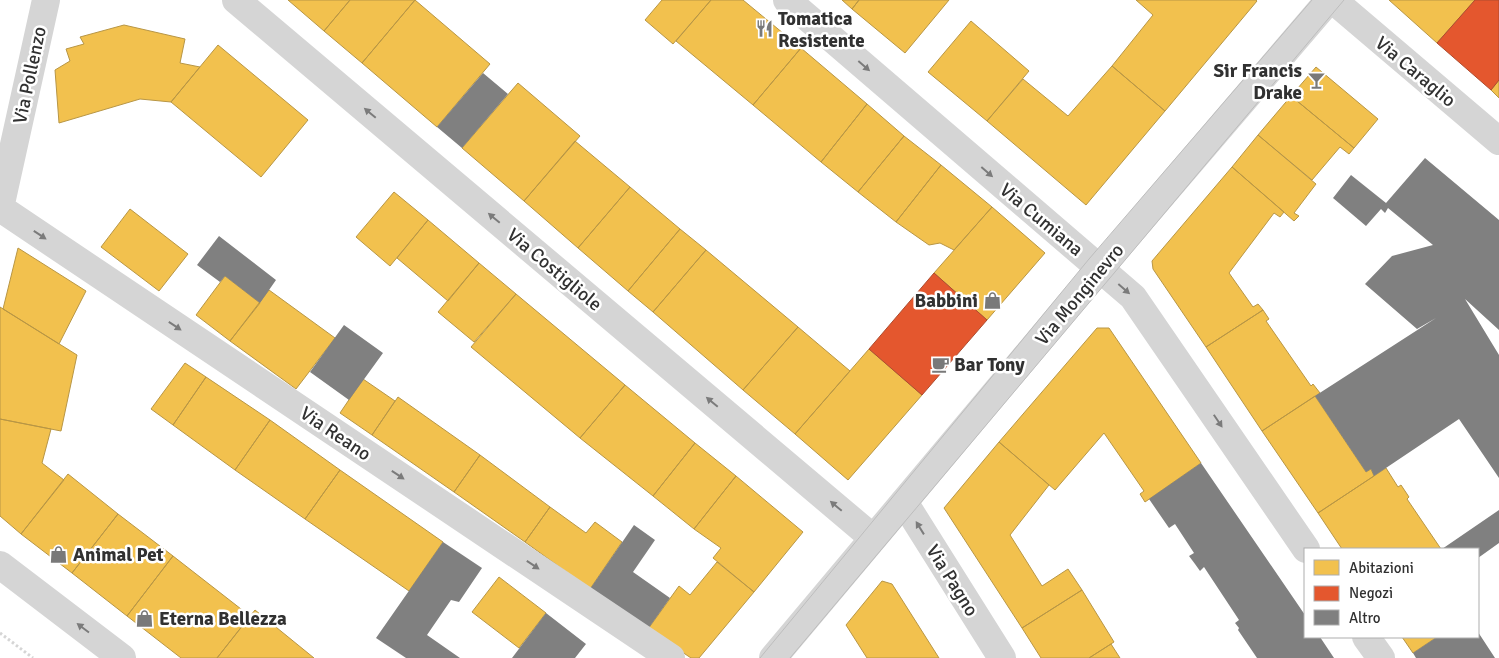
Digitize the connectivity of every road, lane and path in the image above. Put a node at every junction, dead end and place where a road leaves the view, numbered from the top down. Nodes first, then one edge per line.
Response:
1 (46, 0) edge
2 (236, 0) edge
3 (787, 0) edge
4 (1329, 0) edge
5 (1333, 0) edge
6 (1499, 141) edge
7 (0, 208) edge
8 (1100, 268) junction
9 (904, 502) junction
10 (873, 538) junction
11 (1305, 548) edge
12 (0, 566) edge
13 (0, 633) edge
14 (1367, 638) edge
15 (33, 658) edge
16 (122, 658) edge
17 (671, 658) edge
18 (773, 658) edge
19 (1002, 658) edge
20 (1381, 658) edge

1 - 7 street, Via Pollenzo
10 -> 2 street, Via Costigliole
3 -> 8 street, Via Cumiana
4 - 8 street, Via Monginevro
5 - 6 street, Via Caraglio
7 -> 17 street, Via Reano
8 - 9 street, Via Monginevro
8 -> 11 street, Via Cumiana
9 - 10 street, Via Monginevro
19 -> 9 street, Via Pagno
10 - 18 street, Via Monginevro
16 -> 12 street
13 - 15 path
14 - 20 street

